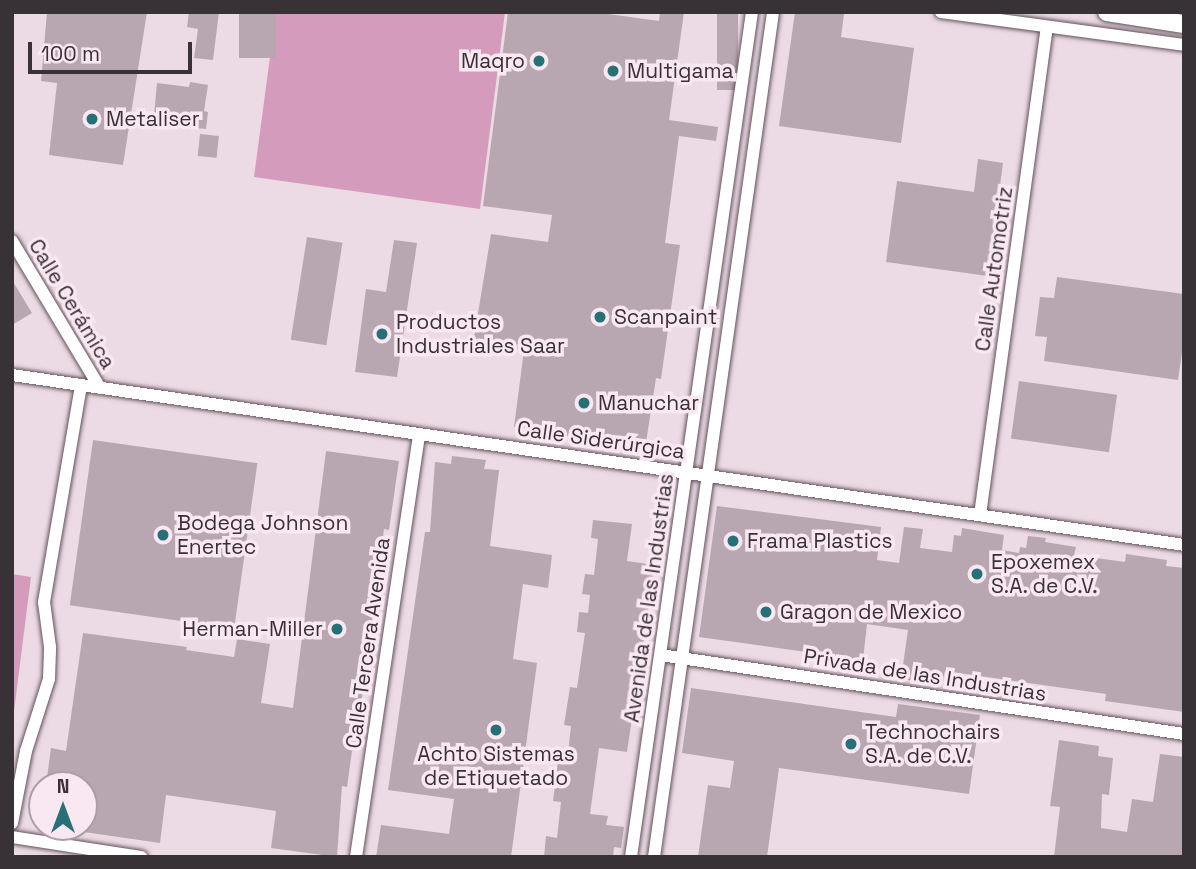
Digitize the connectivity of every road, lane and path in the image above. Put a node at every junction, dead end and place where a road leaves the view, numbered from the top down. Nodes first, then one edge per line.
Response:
1 (752, 12) edge
2 (773, 12) edge
3 (941, 12) edge
4 (1107, 12) edge
5 (1182, 23) edge
6 (1047, 28) junction
7 (1180, 44) edge
8 (738, 116) junction
9 (759, 119) junction
10 (12, 241) edge
11 (12, 375) edge
12 (80, 385) junction
13 (100, 388) junction
14 (419, 435) junction
15 (686, 471) junction
16 (707, 475) junction
17 (980, 515) junction
18 (1184, 545) edge
19 (661, 655) junction
20 (683, 658) junction
21 (1184, 734) edge
22 (12, 823) edge
23 (12, 837) edge
24 (141, 857) edge
25 (356, 857) edge
26 (631, 857) edge
27 (654, 857) edge

1 - 8 street, Avenida de las Industrias
2 - 9 street, Avenida de las Industrias
3 - 6 street
4 - 5 main road
5 - 7 street
6 - 7 street
6 - 17 street, Calle Automotriz
8 - 9 street
8 - 15 street, Avenida de las Industrias
9 - 16 street, Avenida de las Industrias
10 - 13 street, Calle Cerámica
11 - 12 street, Calle Siderúrgica
12 - 13 street, Calle Siderúrgica
12 - 22 street
13 - 14 street, Calle Siderúrgica
14 - 15 street, Calle Siderúrgica
14 - 25 street, Calle Tercera Avenida
15 - 16 street, Calle Siderúrgica
15 - 19 street, Avenida de las Industrias
16 - 17 street, Calle Siderúrgica
16 - 20 street, Avenida de las Industrias
17 - 18 street, Calle Siderúrgica
19 - 20 street, Privada de las Industrias
19 - 26 street, Avenida de las Industrias
20 - 21 street, Privada de las Industrias
20 - 27 street, Avenida de las Industrias
23 - 24 street

